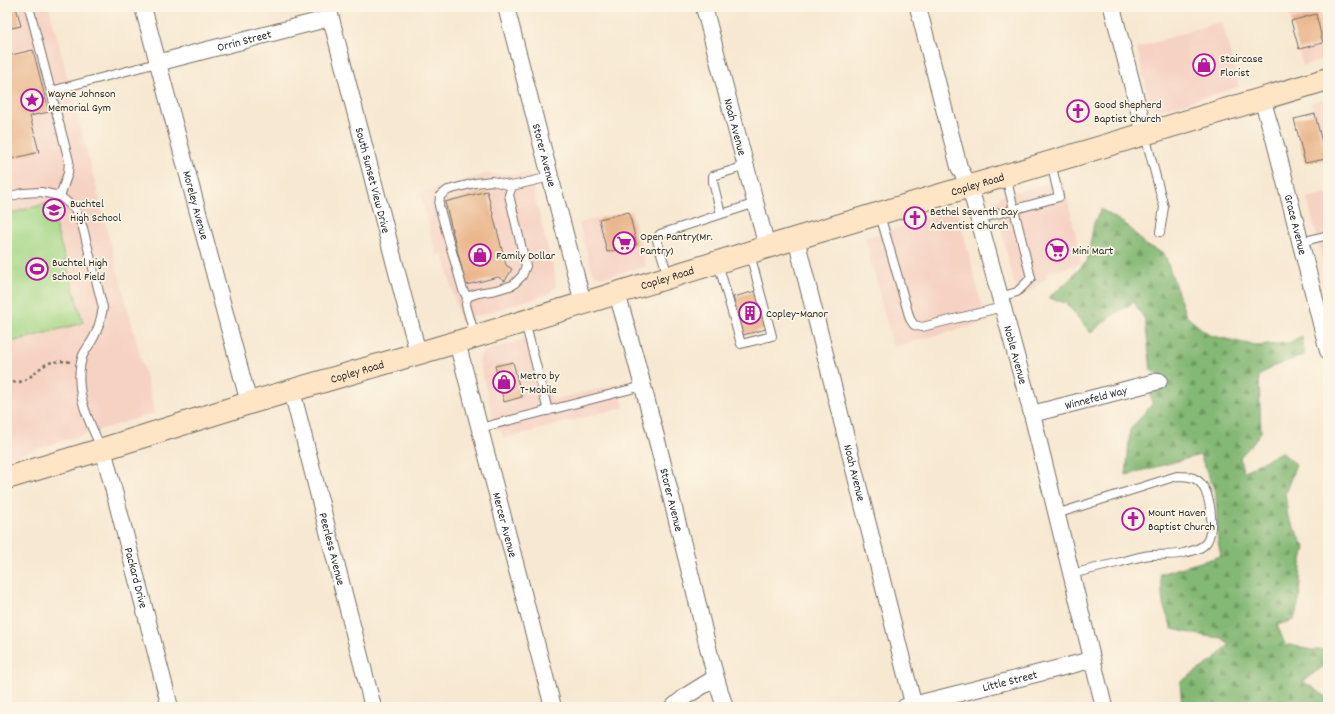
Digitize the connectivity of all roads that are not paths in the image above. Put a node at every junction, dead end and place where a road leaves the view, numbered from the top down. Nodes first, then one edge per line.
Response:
1 (29, 7) edge
2 (143, 7) edge
3 (506, 7) edge
4 (704, 7) edge
5 (918, 7) edge
6 (1112, 7) edge
7 (329, 13) edge
8 (157, 63) junction
9 (1328, 79) edge
10 (51, 91) junction
11 (1262, 99) junction
12 (1144, 134) junction
13 (1051, 162) junction
14 (746, 166) junction
15 (1006, 176) junction
16 (550, 177) junction
17 (512, 186) junction
18 (970, 187) junction
19 (60, 196) junction
20 (7, 197) edge
21 (756, 203) junction
22 (1014, 210) junction
23 (721, 214) junction
24 (880, 214) junction
25 (979, 219) junction
26 (1160, 232) dead end
27 (1328, 235) edge
28 (796, 239) junction
29 (1301, 242) junction
30 (758, 250) junction
31 (718, 262) junction
32 (668, 278) junction
33 (617, 294) junction
34 (467, 297) junction
35 (1002, 302) junction
36 (583, 303) junction
37 (524, 321) junction
38 (466, 339) junction
39 (1328, 351) edge
40 (418, 353) junction
41 (1159, 381) dead end
42 (643, 386) junction
43 (292, 391) junction
44 (249, 403) junction
45 (548, 411) junction
46 (1032, 414) junction
47 (480, 428) junction
48 (103, 449) junction
49 (7, 478) edge
50 (1056, 514) junction
51 (1071, 574) junction
52 (1091, 660) junction
53 (715, 678) junction
54 (911, 706) edge
55 (170, 707) edge
56 (373, 707) edge
57 (553, 707) edge
58 (673, 707) edge
59 (725, 707) edge
60 (1104, 707) edge

1 - 10 lane
2 - 8 street, Moreley Avenue
3 - 16 street, Storer Avenue
4 - 14 street, Noah Avenue
5 - 18 street, Noble Avenue
6 - 12 street
7 - 8 street, Orrin Street
7 - 40 street, South Sunset View Drive
8 - 10 lane
8 - 44 street, Moreley Avenue
9 - 11 main road, Copley Road
10 - 19 lane
11 - 12 main road, Copley Road
11 - 29 street, Grace Avenue
12 - 13 main road, Copley Road
12 - 26 lane
13 - 15 main road, Copley Road
13 - 22 lane
14 - 21 street, Noah Avenue
14 - 23 lane
15 - 18 main road, Copley Road
15 - 22 lane
16 - 17 lane
16 - 36 street, Storer Avenue
17 - 34 lane
17 - 34 lane
18 - 24 main road, Copley Road
18 - 25 street, Noble Avenue
19 - 20 lane
19 - 48 lane
21 - 23 lane
21 - 30 street, Noah Avenue
22 - 25 lane
22 - 35 lane
23 - 32 lane
24 - 28 main road, Copley Road
24 - 35 lane
25 - 35 street, Noble Avenue
27 - 29 lane
28 - 30 main road, Copley Road
28 - 54 street, Noah Avenue
29 - 39 street, Grace Avenue
30 - 31 main road, Copley Road
30 - 31 lane
31 - 32 main road, Copley Road
32 - 33 main road, Copley Road
33 - 36 main road, Copley Road
33 - 42 street, Storer Avenue
34 - 38 lane
35 - 46 street, Noble Avenue
36 - 37 main road, Copley Road
37 - 38 main road, Copley Road
37 - 45 lane
38 - 40 main road, Copley Road
38 - 47 street, Mercer Avenue
40 - 43 main road, Copley Road
41 - 46 street, Winnefeld Way
42 - 45 lane
42 - 53 street, Storer Avenue
43 - 44 main road, Copley Road
43 - 56 street, Peerless Avenue
44 - 48 main road, Copley Road
45 - 47 lane
46 - 50 street, Noble Avenue
47 - 57 street, Mercer Avenue
48 - 49 main road, Copley Road
48 - 55 street, Packard Drive
50 - 51 street, Noble Avenue
50 - 51 lane
51 - 52 street, Noble Avenue
52 - 54 street, Little Street
52 - 60 street, Noble Avenue
53 - 58 street
53 - 59 street, Storer Avenue

